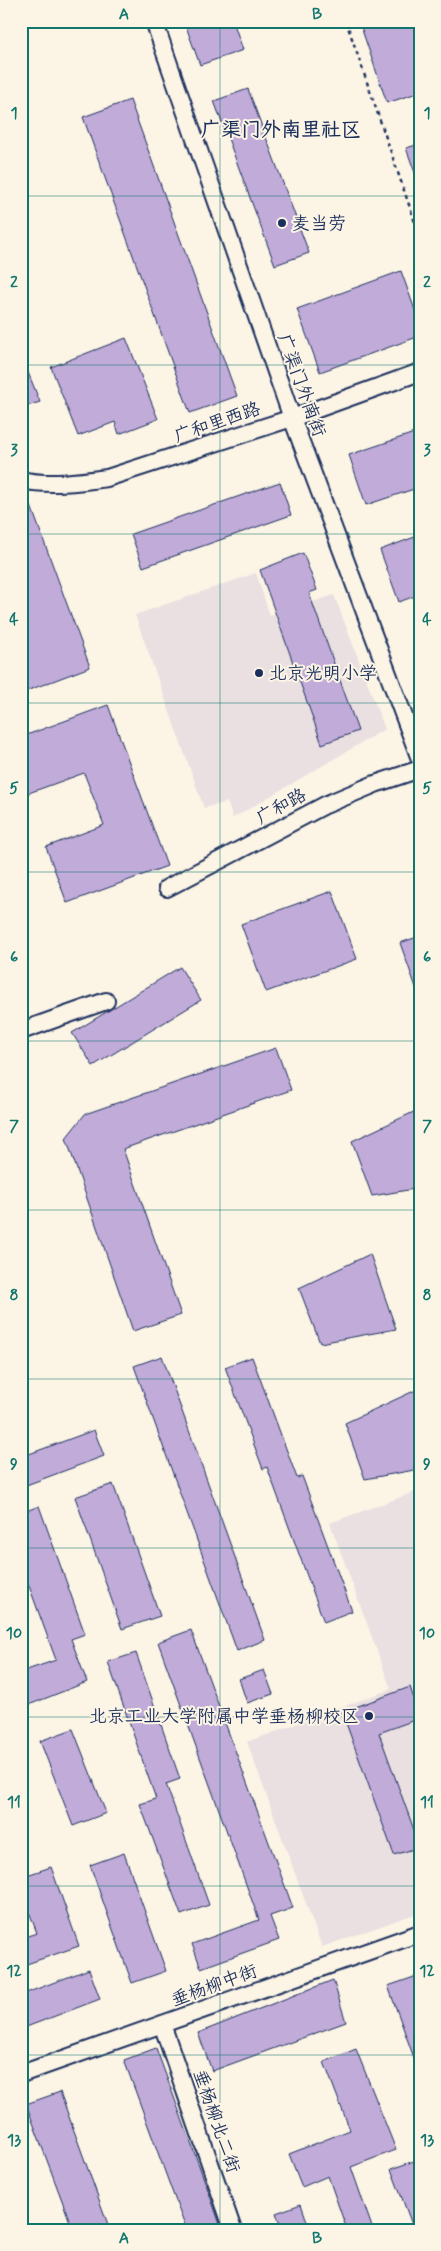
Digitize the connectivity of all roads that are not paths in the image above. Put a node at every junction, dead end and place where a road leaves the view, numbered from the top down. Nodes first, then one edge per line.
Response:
1 (154, 21) edge
2 (420, 372) edge
3 (292, 418) junction
4 (21, 480) edge
5 (420, 759) edge
6 (420, 769) edge
7 (167, 888) dead end
8 (106, 1001) dead end
9 (21, 1031) edge
10 (420, 1933) edge
11 (162, 2024) junction
12 (21, 2074) edge
13 (233, 2230) edge

1 - 3 street, 广渠门外南街
2 - 3 street, 广和里西路
3 - 4 street, 广和里西路
3 - 5 street, 广渠门外南街
6 - 7 street, 广和路
8 - 9 street
10 - 11 street, 垂杨柳中街
11 - 12 street, 垂杨柳中街
11 - 13 street, 垂杨柳北二街

